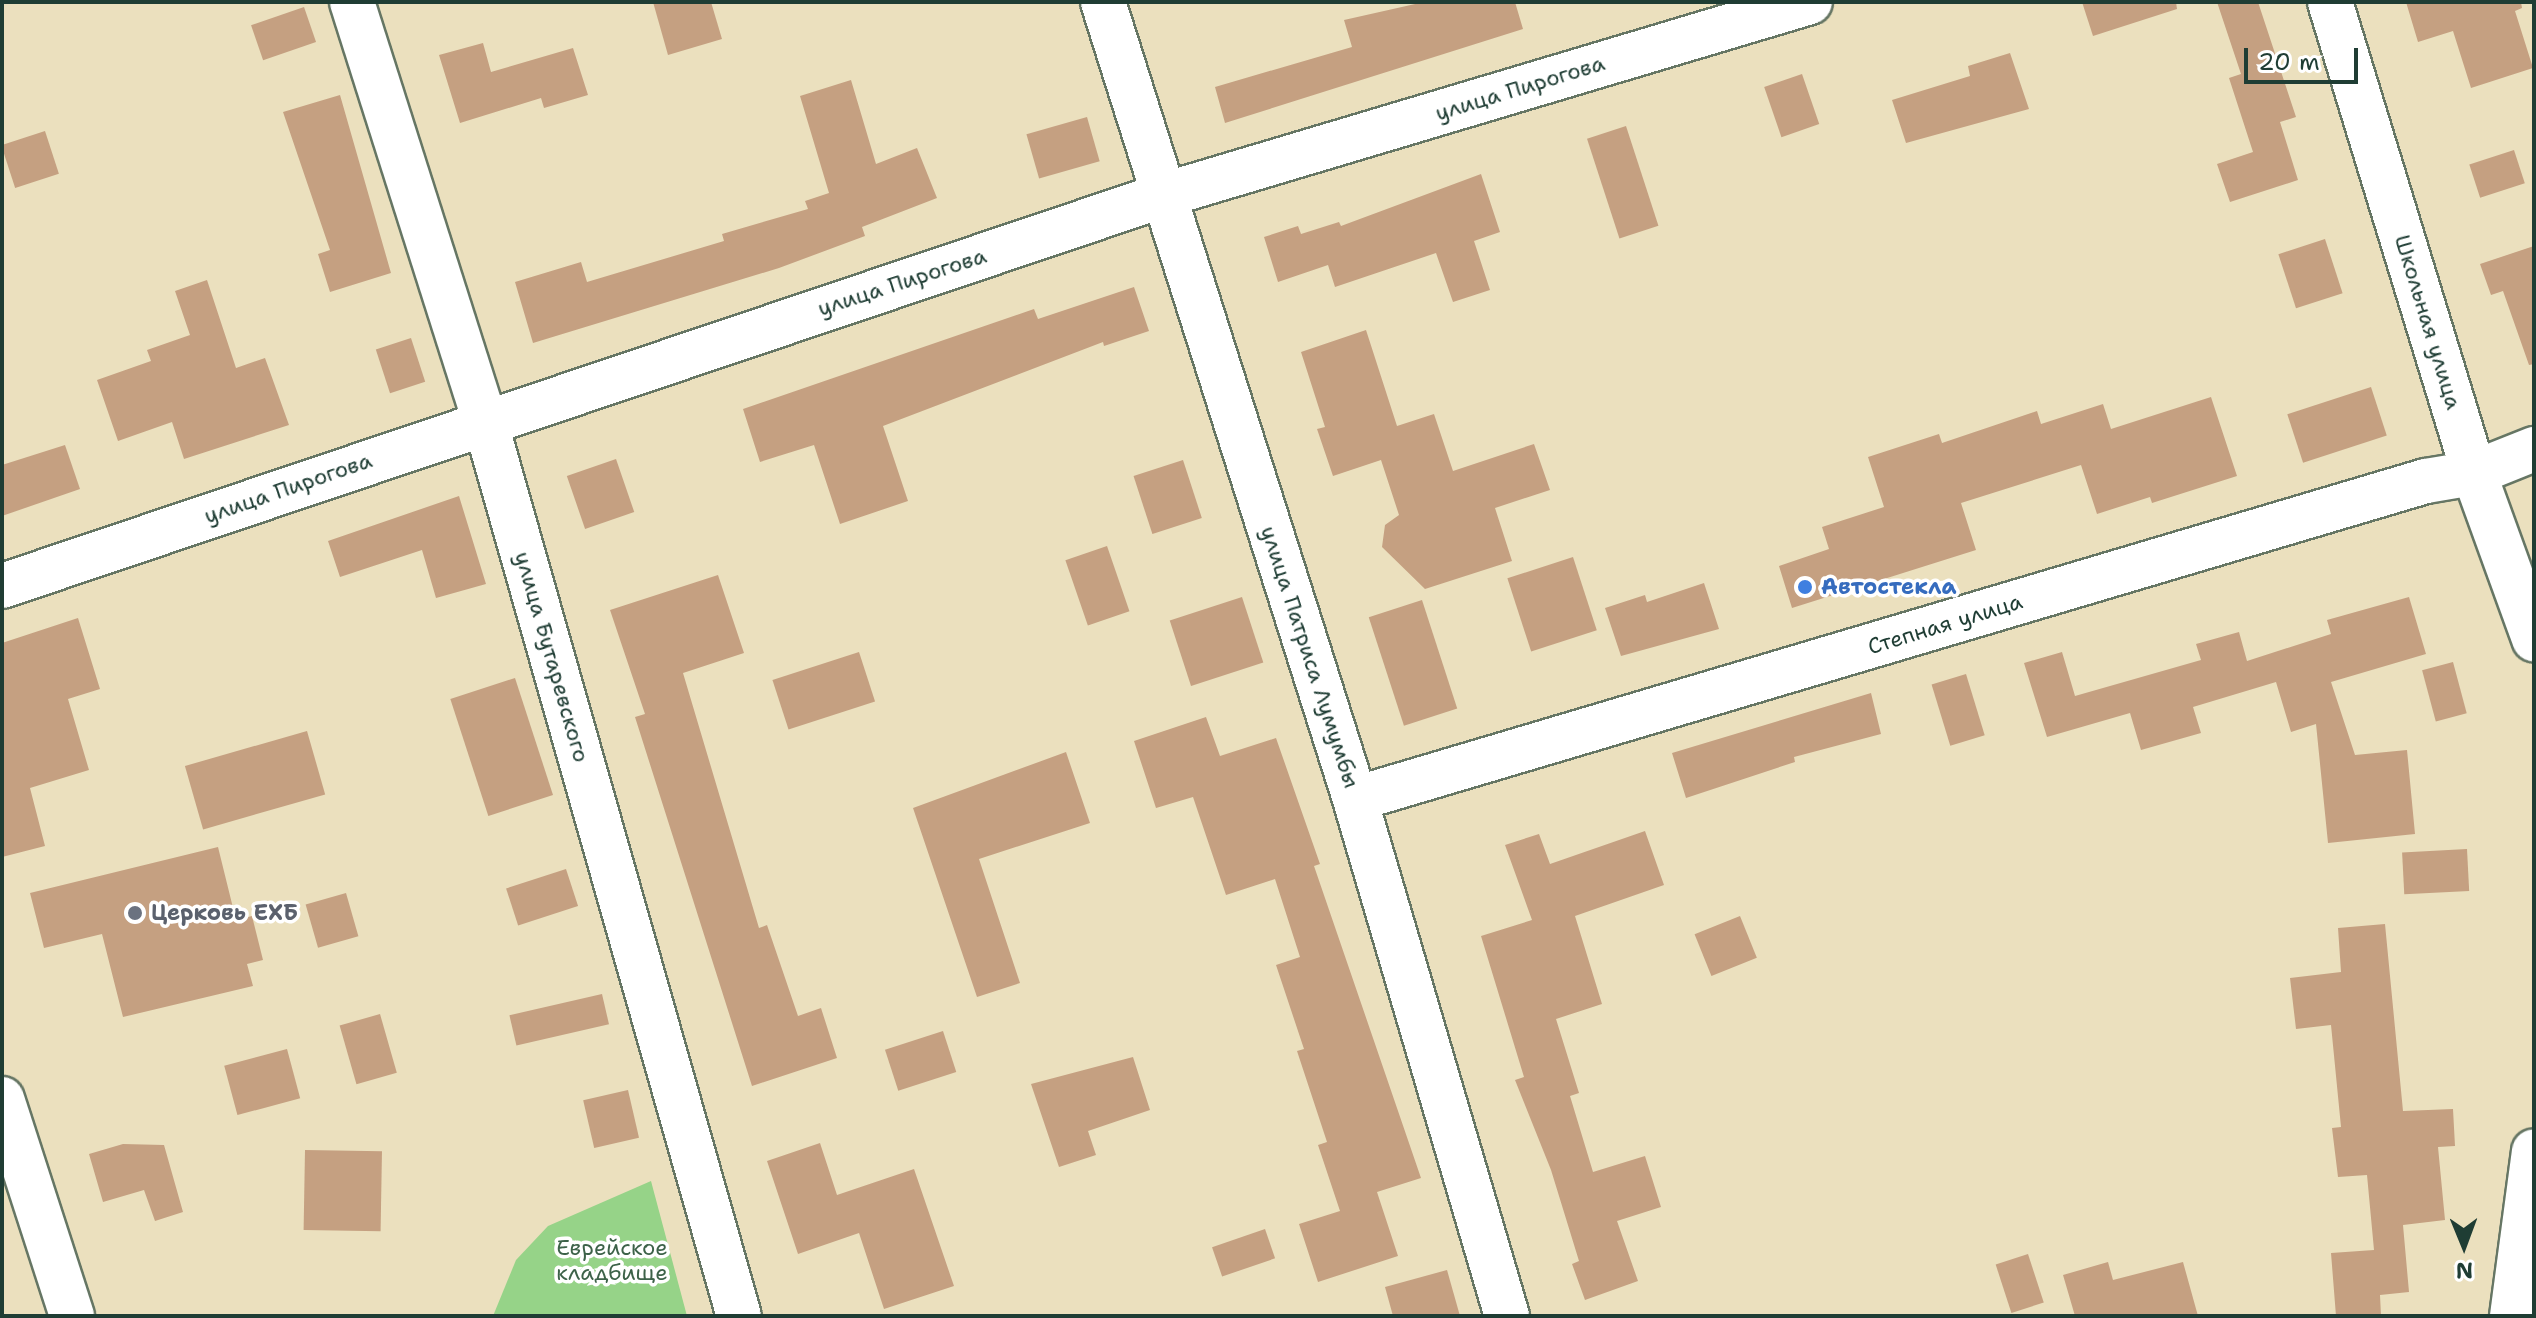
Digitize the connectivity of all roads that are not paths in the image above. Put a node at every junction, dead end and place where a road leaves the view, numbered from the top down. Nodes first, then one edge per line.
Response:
1 (352, 2) edge
2 (1103, 2) edge
3 (1810, 2) edge
4 (2330, 2) edge
5 (1164, 195) junction
6 (485, 421) junction
7 (2534, 449) edge
8 (2474, 473) junction
9 (2, 586) edge
10 (2534, 639) edge
11 (1355, 799) junction
12 (2, 1099) edge
13 (2534, 1151) edge
14 (72, 1316) edge
15 (739, 1316) edge
16 (1507, 1316) edge
17 (2512, 1316) edge

1 - 6 street, улица Бутаревского
2 - 5 street, улица Патриса Лумумбы
3 - 5 street, улица Пирогова
4 - 8 street, Школьная улица
5 - 6 street, улица Пирогова
5 - 11 street, улица Патриса Лумумбы
6 - 9 street, улица Пирогова
6 - 15 street, улица Бутаревского
7 - 8 street, Степная улица
8 - 10 street, Школьная улица
8 - 11 street, Степная улица
11 - 16 street, улица Патриса Лумумбы
12 - 14 street
13 - 17 street

